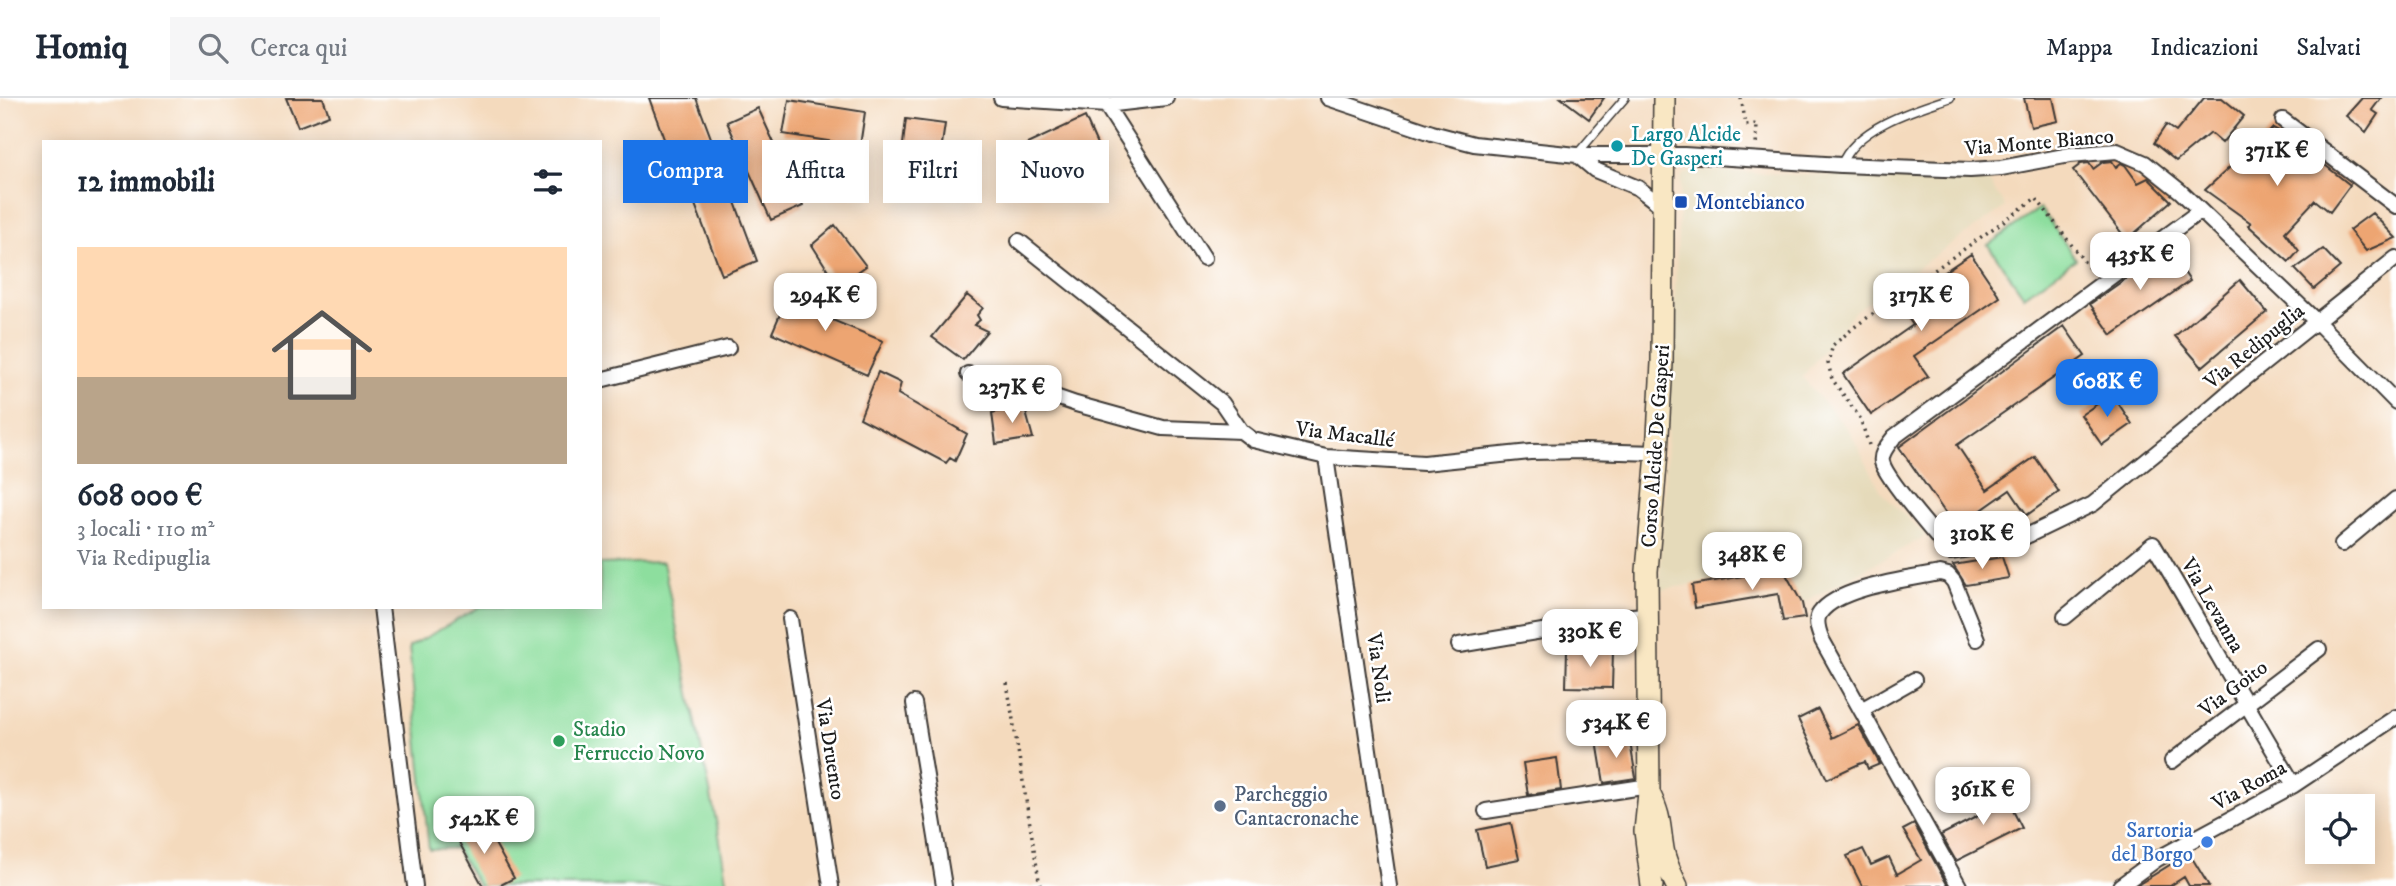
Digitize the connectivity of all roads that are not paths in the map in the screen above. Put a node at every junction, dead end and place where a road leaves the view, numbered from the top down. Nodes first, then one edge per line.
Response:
1 (1000, 98) edge
2 (1166, 98) edge
3 (1328, 98) edge
4 (1625, 98) edge
5 (1664, 98) edge
6 (1950, 98) edge
7 (1106, 104) junction
8 (2283, 120) dead end
9 (1577, 155) junction
10 (1663, 155) junction
11 (1840, 165) junction
12 (2396, 206) edge
13 (1662, 207) junction
14 (2200, 211) junction
15 (1019, 241) dead end
16 (1204, 258) dead end
17 (2396, 258) edge
18 (2317, 323) junction
19 (727, 348) dead end
20 (968, 374) dead end
21 (602, 379) edge
22 (2396, 402) edge
23 (1241, 431) junction
24 (1657, 453) junction
25 (1326, 457) junction
26 (2396, 499) edge
27 (2342, 544) dead end
28 (381, 609) edge
29 (1646, 615) junction
30 (2065, 617) dead end
31 (790, 619) dead end
32 (1977, 639) dead end
33 (1459, 645) dead end
34 (2319, 649) dead end
35 (1914, 680) dead end
36 (914, 703) dead end
37 (2246, 705) junction
38 (1861, 710) junction
39 (2396, 717) edge
40 (2172, 761) dead end
41 (2294, 785) junction
42 (1649, 790) junction
43 (1486, 811) dead end
44 (415, 886) edge
45 (831, 886) edge
46 (944, 886) edge
47 (1390, 886) edge
48 (1652, 886) edge
49 (1677, 886) edge
50 (1959, 886) edge
51 (2120, 886) edge

1 - 7 street
2 - 7 street
3 - 9 street
4 - 9 lane
5 - 10 street, Corso Alcide De Gasperi
6 - 11 lane
7 - 16 street
8 - 12 street
9 - 10 street
9 - 13 street
10 - 11 street, Via Monte Bianco
10 - 13 street, Corso Alcide De Gasperi
11 - 14 street, Via Monte Bianco
13 - 24 street, Corso Alcide De Gasperi
14 - 18 street, Via Monte Bianco
14 - 18 street, Via Redipuglia
15 - 23 street
17 - 18 street, Via Redipuglia
18 - 22 street, Via Monte Bianco
19 - 21 street
20 - 23 street
23 - 25 street, Via Macallé
24 - 25 street, Via Macallé
24 - 29 street, Corso Alcide De Gasperi
25 - 47 street, Via Noli
26 - 27 street
28 - 44 street
29 - 33 street
29 - 42 street, Corso Alcide De Gasperi
30 - 37 street, Via Levanna
31 - 45 street, Via Druento
32 - 38 street
34 - 37 street, Via Goito
35 - 38 street
36 - 46 street
37 - 40 street, Via Goito
37 - 41 street, Via Levanna
38 - 50 street
39 - 41 street, Via Roma
41 - 51 street, Via Roma
42 - 43 street
42 - 48 street, Corso Alcide De Gasperi
42 - 49 street, Corso Alcide De Gasperi

